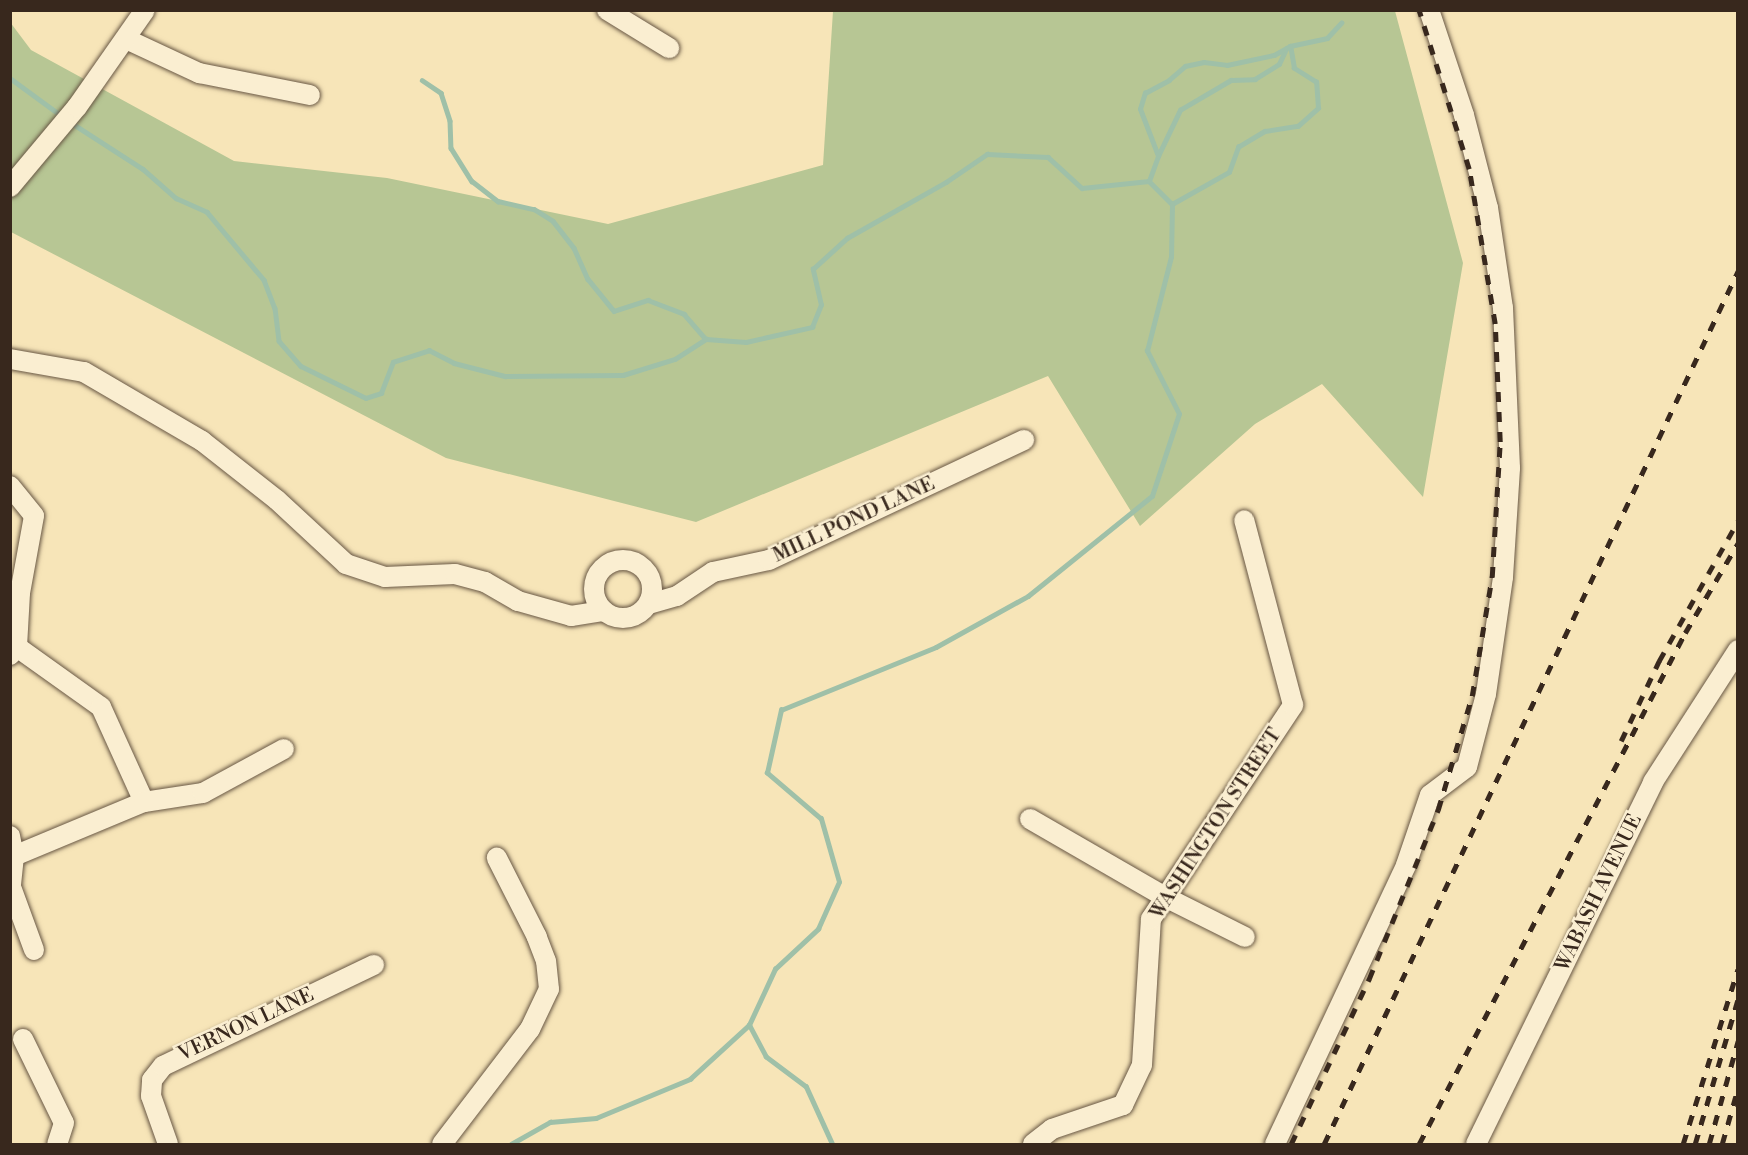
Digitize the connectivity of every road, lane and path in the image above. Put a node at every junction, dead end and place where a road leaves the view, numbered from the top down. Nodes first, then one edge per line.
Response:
1 (145, 10) edge
2 (607, 10) edge
3 (1429, 10) edge
4 (126, 39) junction
5 (669, 48) dead end
6 (310, 95) dead end
7 (10, 187) edge
8 (10, 359) edge
9 (1024, 440) dead end
10 (10, 486) edge
11 (1244, 519) dead end
12 (649, 604) junction
13 (604, 611) junction
14 (1737, 650) edge
15 (14, 651) edge
16 (284, 749) dead end
17 (144, 802) junction
18 (1030, 819) dead end
19 (10, 836) edge
20 (14, 856) junction
21 (497, 858) dead end
22 (1167, 898) junction
23 (1245, 937) dead end
24 (34, 950) dead end
25 (374, 965) dead end
26 (23, 1039) dead end
27 (57, 1144) edge
28 (168, 1144) edge
29 (442, 1144) edge
30 (1033, 1144) edge
31 (1275, 1144) edge
32 (1476, 1144) edge

1 - 4 street
2 - 5 street
3 - 31 street
4 - 6 street
4 - 7 street
8 - 13 street, MILL POND LANE
9 - 12 street, MILL POND LANE
10 - 15 street
11 - 22 street, WASHINGTON STREET
12 - 13 street, MILL POND LANE
12 - 13 street
14 - 32 street, WABASH AVENUE
15 - 17 street
16 - 17 street
17 - 20 street
18 - 22 street
19 - 20 street
20 - 24 street
21 - 29 street
22 - 23 street
22 - 30 street, WASHINGTON STREET
25 - 28 street, VERNON LANE
26 - 27 street

